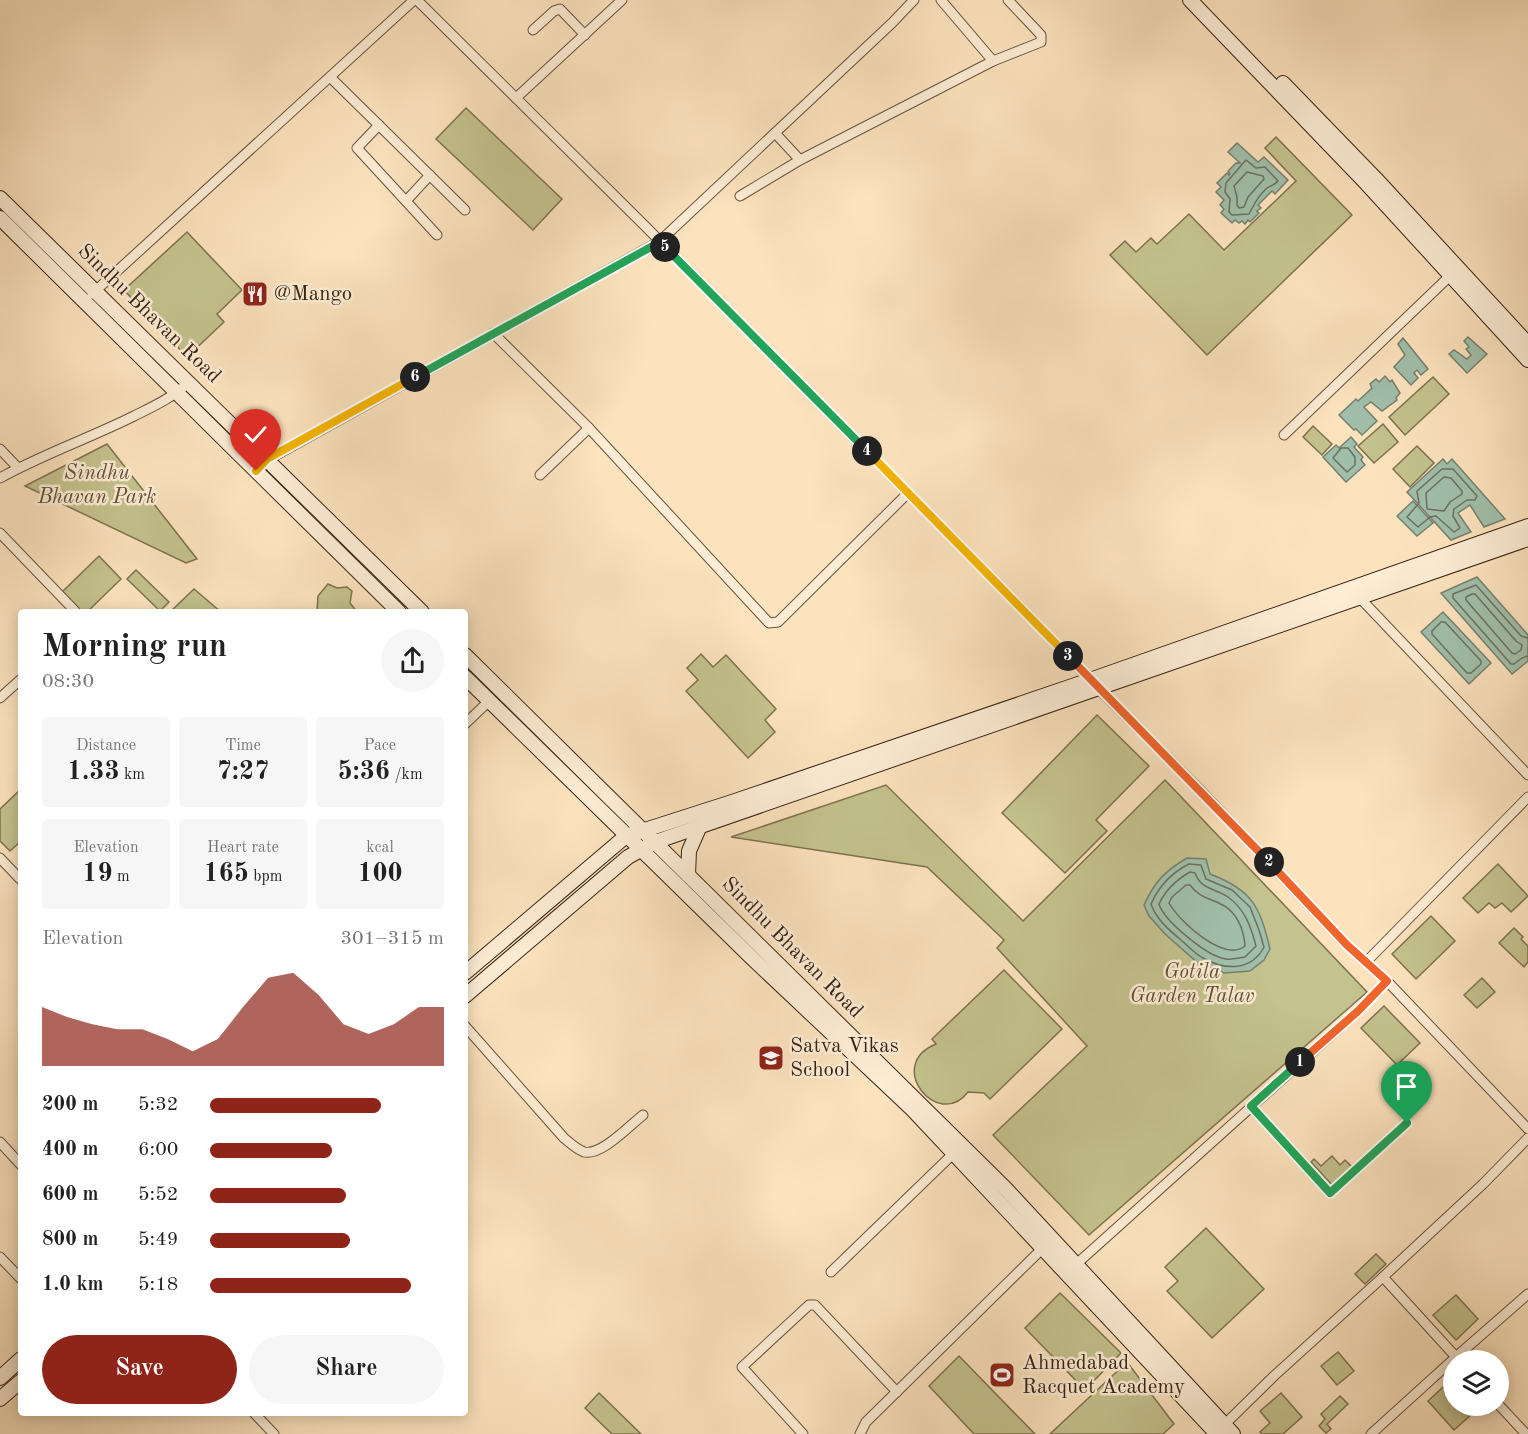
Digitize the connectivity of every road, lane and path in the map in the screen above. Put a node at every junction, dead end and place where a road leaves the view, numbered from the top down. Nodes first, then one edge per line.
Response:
1 (415, 0) edge
2 (622, 0) edge
3 (914, 0) edge
4 (1008, 0) edge
5 (1190, 0) edge
6 (1202, 0) edge
7 (943, 1) edge
8 (533, 30) dead end
9 (585, 35) junction
10 (993, 61) junction
11 (330, 77) junction
12 (516, 98) junction
13 (379, 125) junction
14 (775, 132) junction
15 (800, 160) junction
16 (430, 175) junction
17 (740, 196) dead end
18 (0, 198) edge
19 (406, 201) junction
20 (465, 210) dead end
21 (0, 218) edge
22 (437, 235) dead end
23 (660, 242) junction
24 (1454, 272) junction
25 (94, 291) junction
26 (85, 302) junction
27 (493, 333) junction
28 (1528, 344) edge
29 (1528, 360) edge
30 (189, 382) junction
31 (177, 393) junction
32 (589, 428) junction
33 (1284, 435) dead end
34 (0, 449) edge
35 (267, 459) junction
36 (18, 468) junction
37 (256, 471) junction
38 (540, 475) dead end
39 (0, 478) edge
40 (908, 493) junction
41 (1528, 526) edge
42 (0, 533) edge
43 (1528, 539) edge
44 (1360, 598) junction
45 (73, 609) edge
46 (396, 609) edge
47 (419, 609) edge
48 (468, 658) edge
49 (468, 680) edge
50 (18, 682) edge
51 (1094, 684) junction
52 (0, 698) edge
53 (489, 701) junction
54 (468, 721) edge
55 (1528, 775) edge
56 (1528, 796) edge
57 (699, 828) junction
58 (643, 830) junction
59 (626, 836) junction
60 (655, 842) junction
61 (640, 849) junction
62 (0, 858) edge
63 (688, 875) junction
64 (18, 877) edge
65 (1366, 961) junction
66 (468, 970) edge
67 (1387, 981) junction
68 (468, 993) edge
69 (468, 1029) edge
70 (1251, 1106) junction
71 (643, 1115) dead end
72 (1407, 1123) dead end
73 (1528, 1129) edge
74 (1528, 1138) edge
75 (0, 1142) edge
76 (954, 1153) junction
77 (18, 1162) edge
78 (1047, 1243) junction
79 (0, 1257) edge
80 (1071, 1268) junction
81 (831, 1272) dead end
82 (18, 1276) edge
83 (1383, 1277) junction
84 (1528, 1294) edge
85 (1449, 1350) edge
86 (1467, 1350) edge
87 (18, 1362) edge
88 (1443, 1371) edge
89 (0, 1378) edge
90 (18, 1384) edge
91 (897, 1392) junction
92 (0, 1400) edge
93 (257, 1416) edge
94 (1509, 1416) edge
95 (1221, 1432) edge
96 (274, 1434) edge
97 (803, 1434) edge
98 (860, 1434) edge
99 (1371, 1434) edge
100 (1526, 1434) edge

1 - 11 street
1 - 12 street
2 - 9 street
3 - 14 street
4 - 10 street
5 - 24 main road
6 - 24 main road
7 - 10 street
8 - 9 street
9 - 12 street
10 - 15 street
11 - 13 street
11 - 25 street
12 - 23 street
13 - 16 street
13 - 19 street
14 - 15 street
14 - 23 street
15 - 17 street
16 - 19 street
16 - 20 street
18 - 25 main road, Sindhu Bhavan Road
19 - 22 street
21 - 26 main road, Sindhu Bhavan Road
23 - 27 street
23 - 40 street
24 - 28 main road
24 - 29 main road
24 - 33 street
25 - 26 street
25 - 30 main road, Sindhu Bhavan Road
26 - 31 main road, Sindhu Bhavan Road
27 - 32 street
27 - 35 street
30 - 31 street
30 - 35 main road, Sindhu Bhavan Road
31 - 36 street
31 - 37 main road, Sindhu Bhavan Road
32 - 38 street
32 - 40 street
34 - 36 street
35 - 37 street
35 - 47 main road, Sindhu Bhavan Road
36 - 39 street
37 - 46 main road, Sindhu Bhavan Road
40 - 51 street
41 - 51 main road
42 - 45 street
43 - 44 main road
44 - 51 main road
44 - 55 street
48 - 58 main road, Sindhu Bhavan Road
49 - 53 main road, Sindhu Bhavan Road
50 - 52 street
51 - 57 main road
51 - 58 main road
51 - 65 street
53 - 54 street
53 - 59 main road, Sindhu Bhavan Road
56 - 65 street
57 - 60 main road
57 - 63 main road
58 - 59 main road
58 - 60 main road, Sindhu Bhavan Road
59 - 61 main road, Sindhu Bhavan Road
59 - 66 main road
60 - 61 main road
60 - 63 main road, Sindhu Bhavan Road
61 - 68 main road
61 - 76 main road, Sindhu Bhavan Road
62 - 64 street
63 - 78 main road, Sindhu Bhavan Road
65 - 67 street
67 - 70 street
67 - 73 street
69 - 71 street
70 - 72 street
70 - 80 street
74 - 83 street
75 - 77 street
76 - 78 main road, Sindhu Bhavan Road
76 - 81 street
78 - 80 main road, Sindhu Bhavan Road
78 - 91 street
79 - 82 street
80 - 95 main road, Sindhu Bhavan Road
83 - 85 street
83 - 95 street
84 - 86 street
87 - 89 main road
88 - 99 street
90 - 92 main road
91 - 97 street
91 - 98 street
93 - 96 street
94 - 100 street

